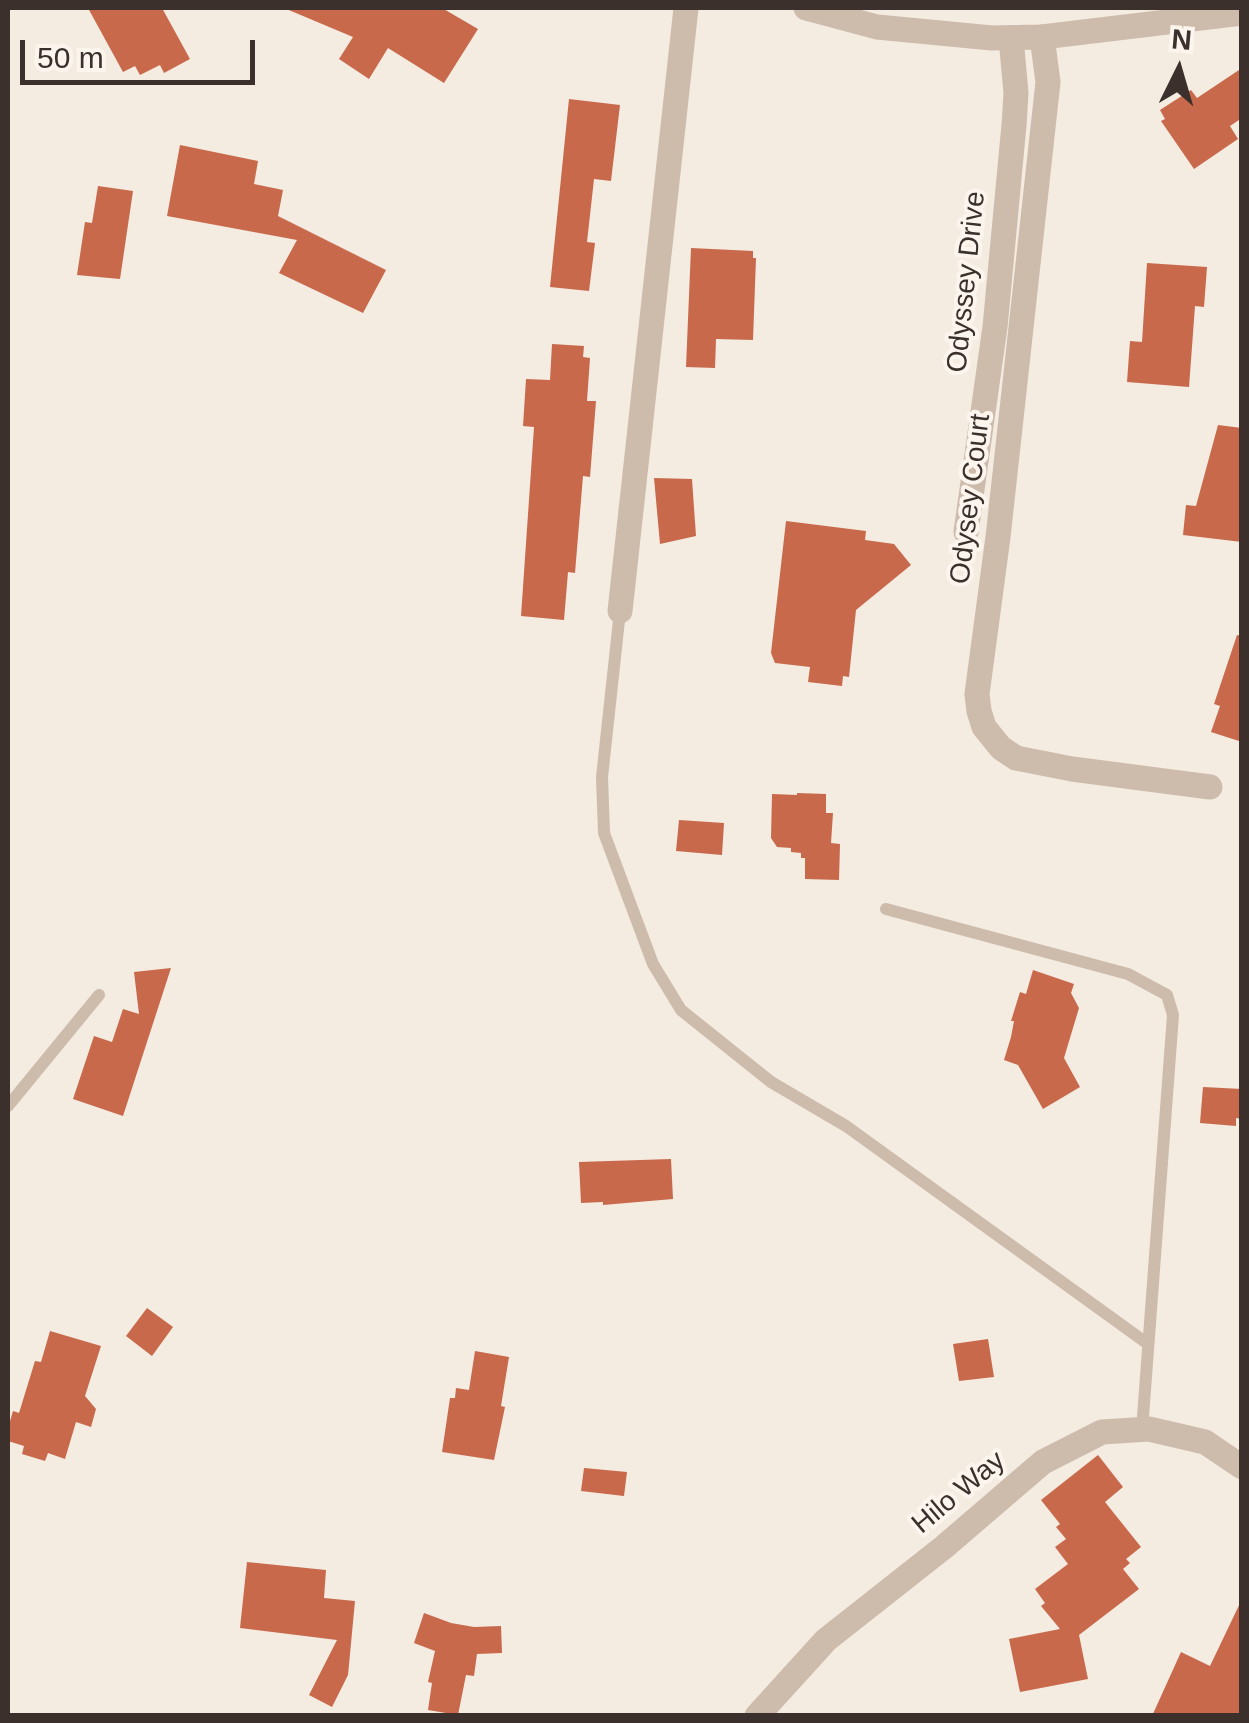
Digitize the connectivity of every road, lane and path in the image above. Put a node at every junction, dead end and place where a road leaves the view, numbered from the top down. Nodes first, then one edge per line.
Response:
1 (686, 8) edge
2 (806, 8) edge
3 (1242, 12) edge
4 (1119, 16) edge
5 (1042, 37) junction
6 (1011, 38) junction
7 (966, 532) dead end
8 (620, 612) joint
9 (1210, 787) dead end
10 (886, 909) dead end
11 (100, 995) dead end
12 (8, 1106) edge
13 (1148, 1344) junction
14 (1142, 1430) junction
15 (1242, 1467) edge
16 (757, 1716) edge

1 - 8 street
2 - 6 street
3 - 4 street
4 - 5 street
5 - 6 street
5 - 9 street, Odysey Court
6 - 7 street, Odyssey Drive
8 - 13 lane
10 - 13 lane
11 - 12 lane
13 - 14 lane
14 - 15 street, Hilo Way
14 - 16 street, Hilo Way

